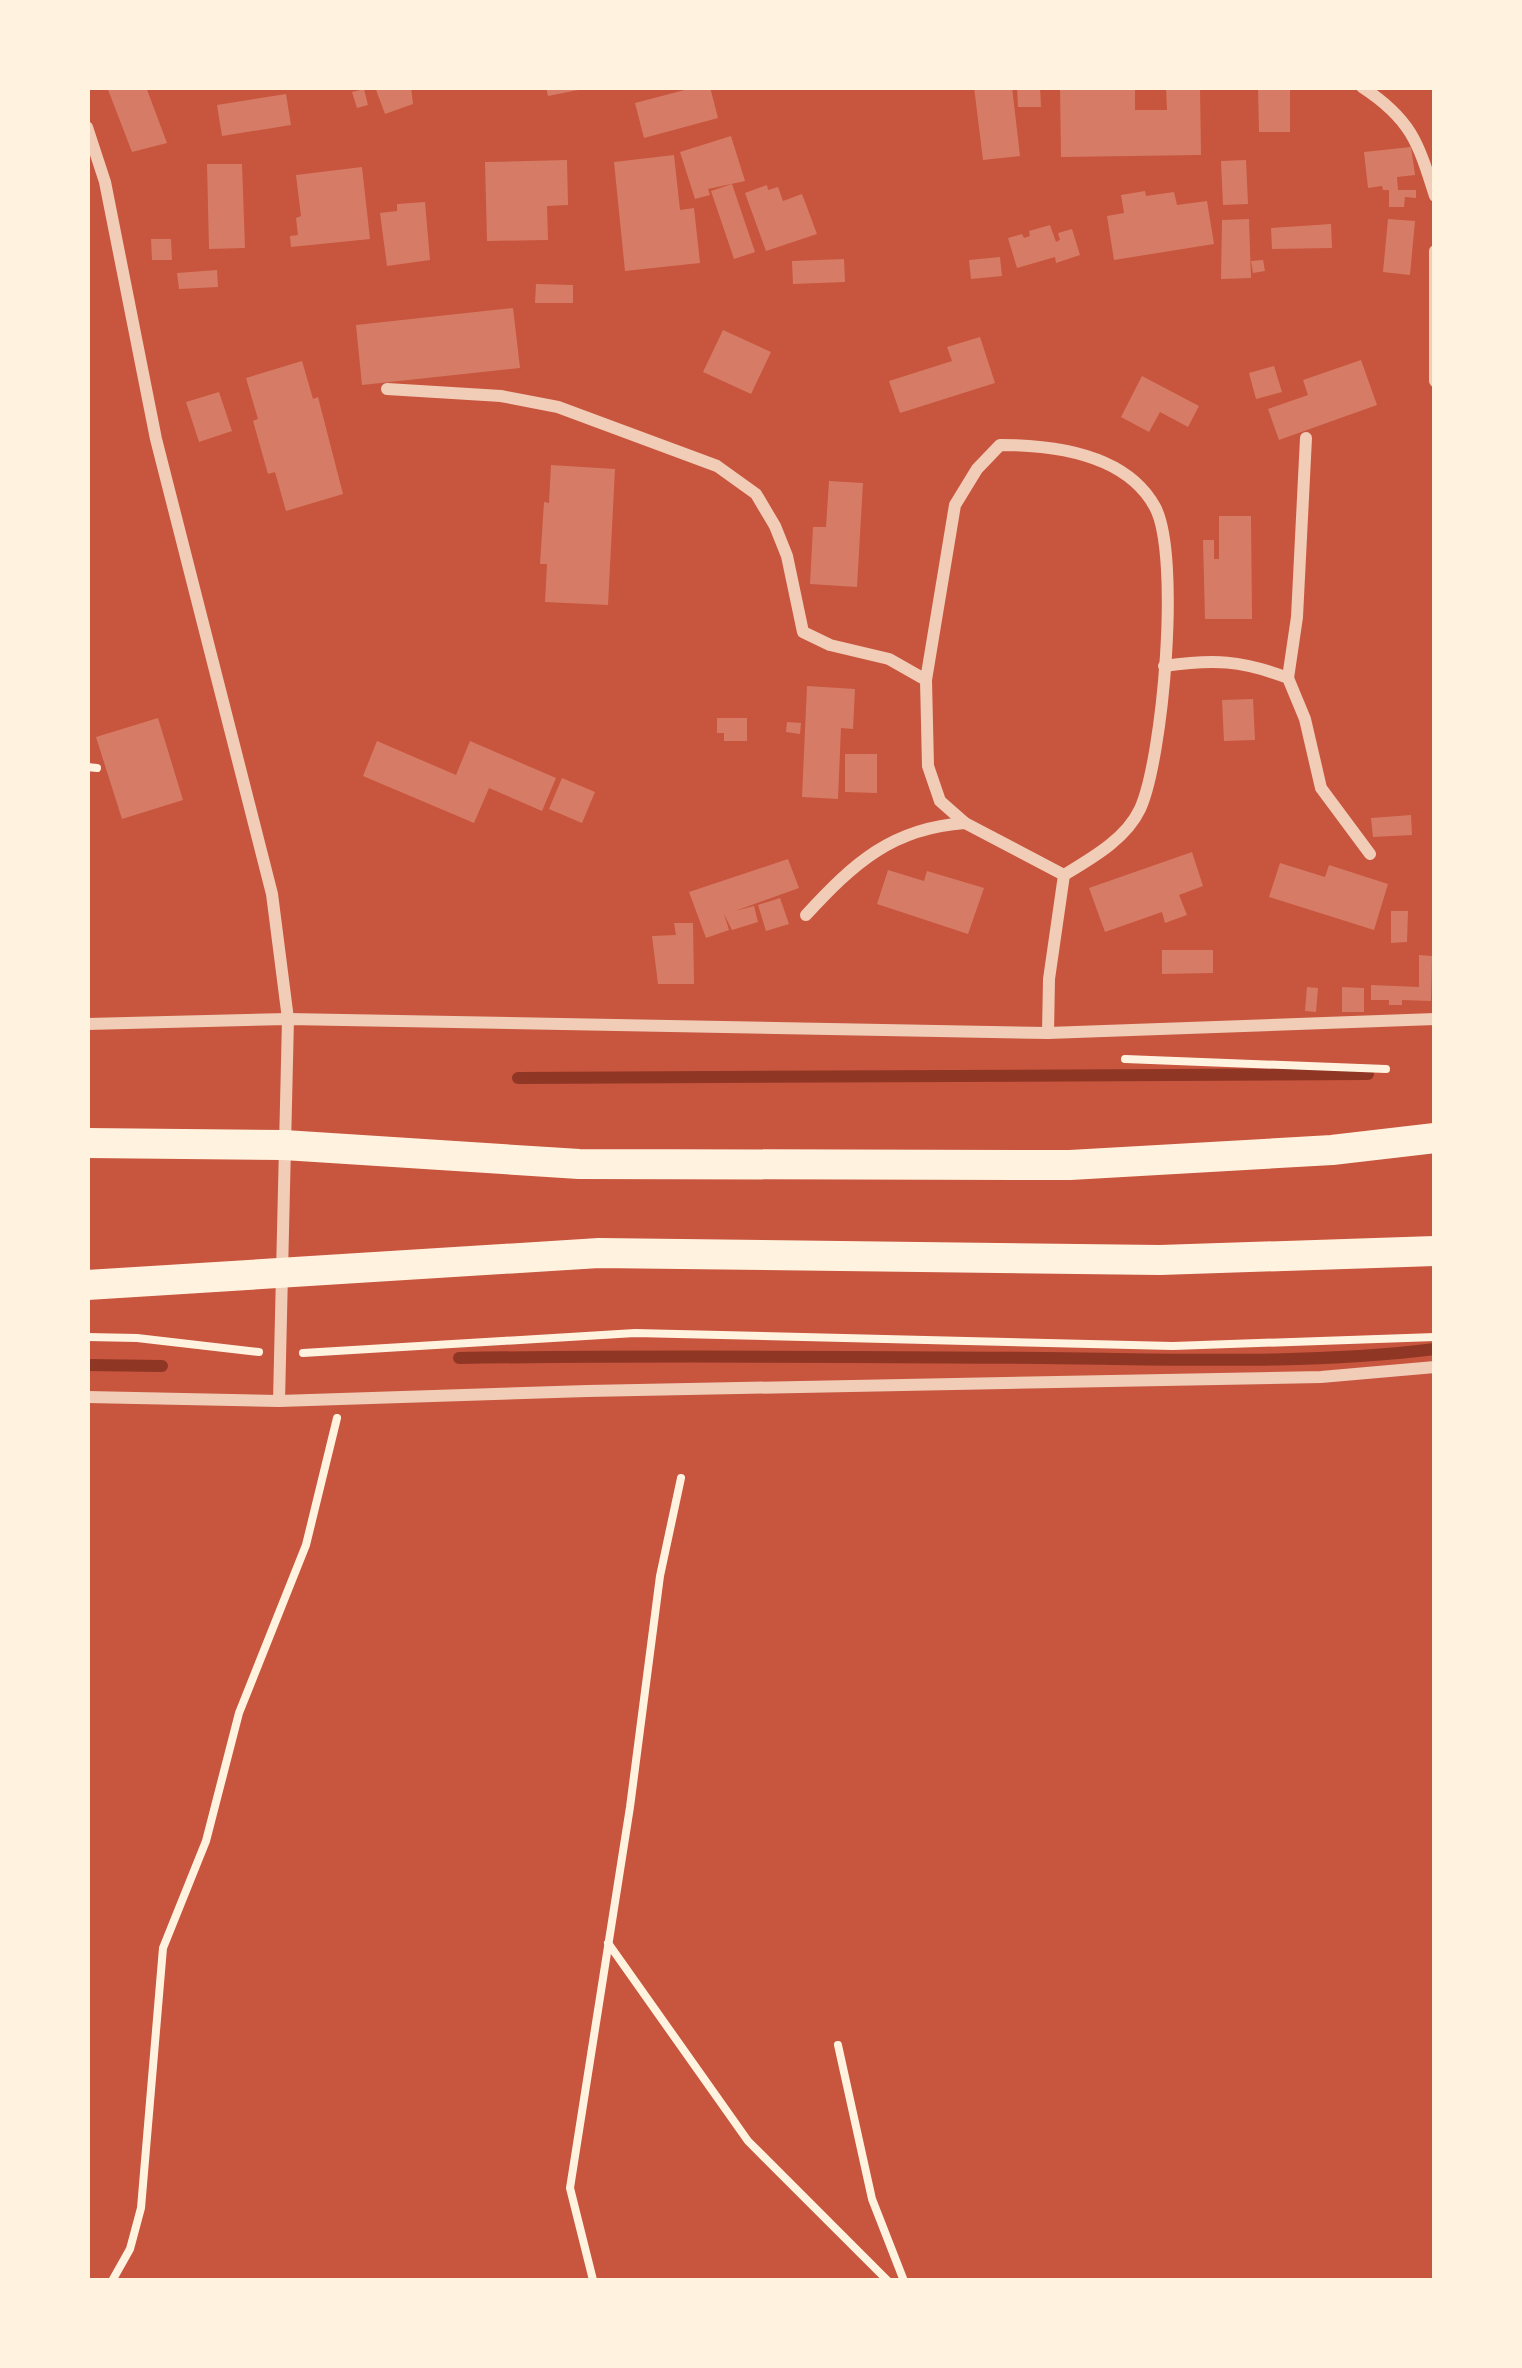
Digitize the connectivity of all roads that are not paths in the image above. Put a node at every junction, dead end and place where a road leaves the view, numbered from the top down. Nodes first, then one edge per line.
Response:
1 (1362, 87) edge
2 (87, 127) edge
3 (1435, 196) edge
4 (1435, 251) edge
5 (1434, 287) edge
6 (1435, 382) edge
7 (387, 389) dead end
8 (1306, 438) dead end
9 (1164, 665) junction
10 (1288, 678) junction
11 (926, 680) junction
12 (965, 823) junction
13 (1370, 854) dead end
14 (1064, 875) junction
15 (806, 915) dead end
16 (288, 1019) junction
17 (1435, 1019) edge
18 (87, 1024) edge
19 (1048, 1034) junction
20 (1435, 1138) edge
21 (87, 1142) edge
22 (284, 1145) junction
23 (1435, 1251) edge
24 (279, 1273) junction
25 (87, 1286) edge
26 (1435, 1367) edge
27 (87, 1397) edge
28 (278, 1401) junction

1 - 3 street
2 - 16 street
4 - 5 street
5 - 6 street
7 - 11 street
8 - 10 street
9 - 10 street
9 - 11 street
9 - 14 street
10 - 13 street
11 - 12 street
12 - 14 street
12 - 15 street
14 - 19 street
16 - 18 street
16 - 19 street
16 - 22 street
17 - 19 street
20 - 22 main road
21 - 22 main road
22 - 24 street
23 - 24 main road
24 - 25 main road
24 - 28 street
26 - 28 street
27 - 28 street

